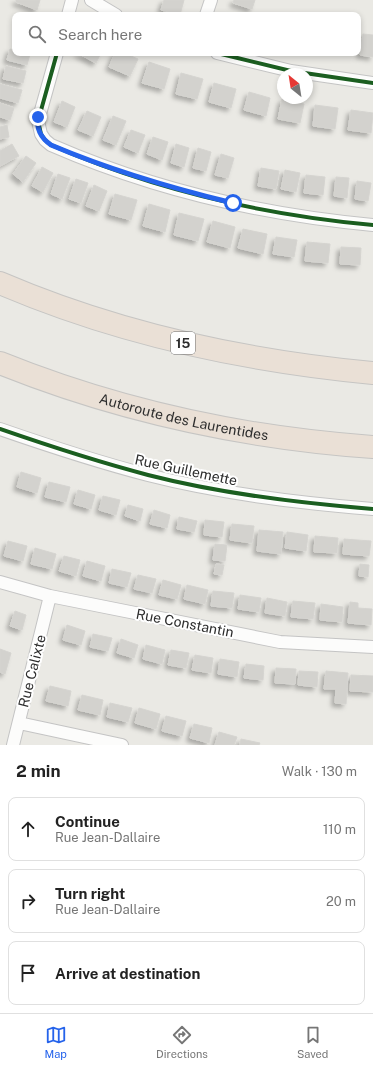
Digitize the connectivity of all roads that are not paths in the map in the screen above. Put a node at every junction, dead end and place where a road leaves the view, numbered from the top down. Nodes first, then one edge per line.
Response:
1 (72, 0) edge
2 (91, 0) edge
3 (211, 0) edge
4 (69, 12) edge
5 (111, 12) edge
6 (207, 12) edge
7 (56, 56) edge
8 (229, 56) edge
9 (373, 83) edge
10 (373, 225) edge
11 (0, 282) edge
12 (0, 363) edge
13 (373, 373) edge
14 (0, 429) edge
15 (373, 447) edge
16 (373, 509) edge
17 (0, 582) edge
18 (50, 596) junction
19 (373, 647) edge
20 (19, 723) junction
21 (13, 745) edge
22 (122, 745) edge

1 - 4 street
2 - 5 street
3 - 6 street
7 - 10 street
8 - 9 street
11 - 13 highway, 15
12 - 15 highway, Autoroute des Laurentides
14 - 16 street, Rue Guillemette
17 - 18 street, Rue Constantin
18 - 19 street, Rue Constantin
18 - 20 street, Rue Calixte
20 - 21 street, Rue Calixte
20 - 22 street

